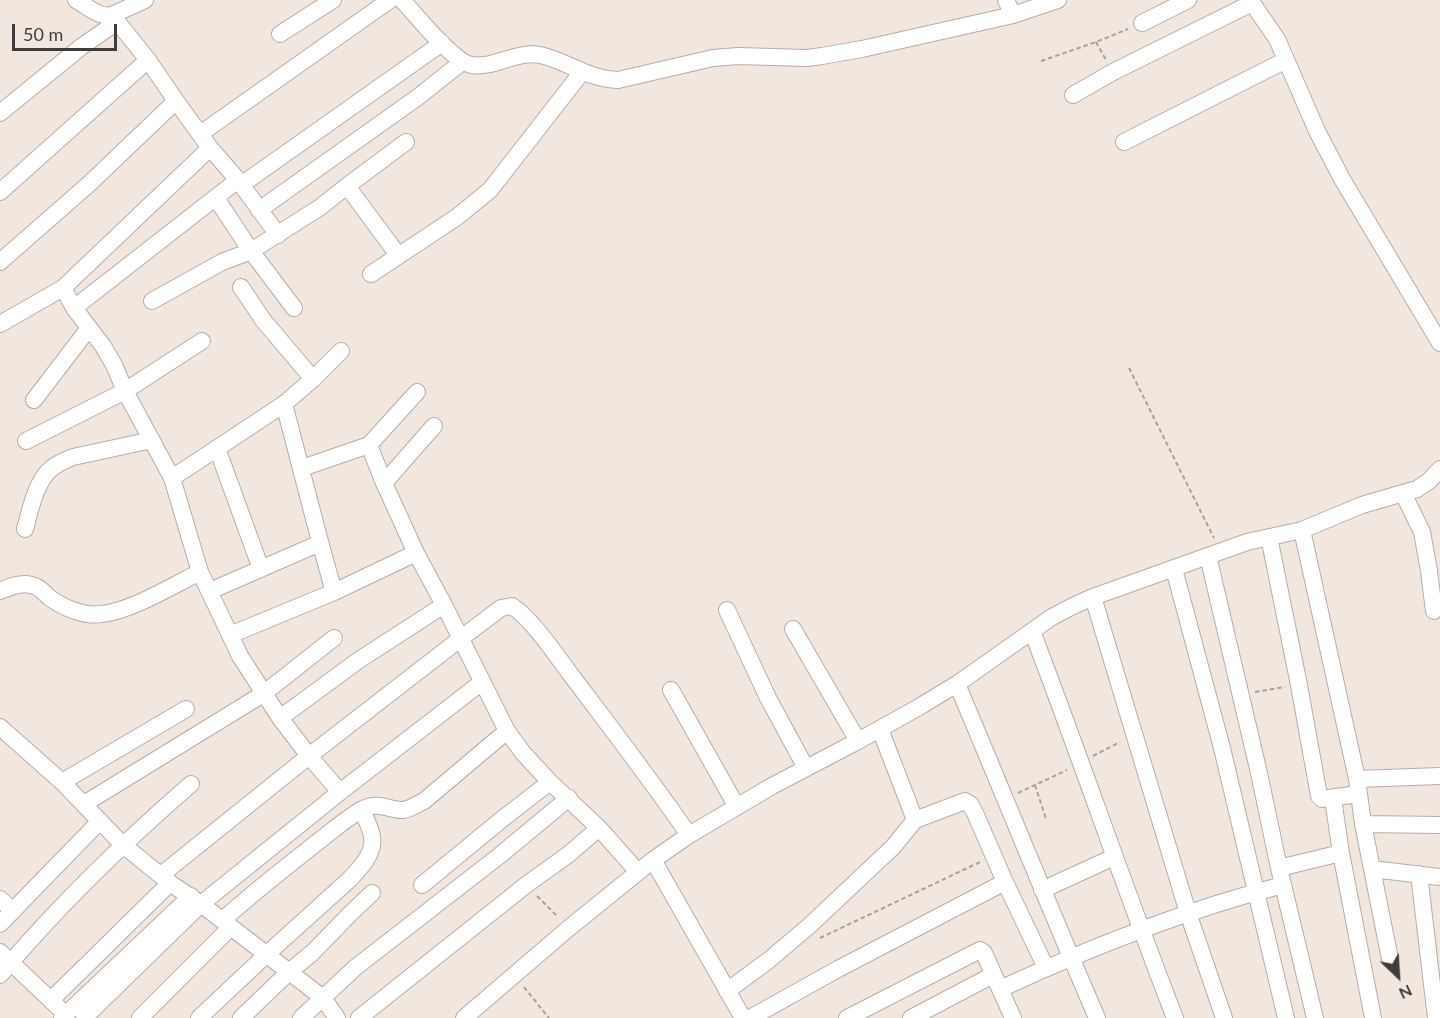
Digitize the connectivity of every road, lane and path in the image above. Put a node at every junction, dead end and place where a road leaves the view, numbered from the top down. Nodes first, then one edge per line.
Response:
1 (76, 0) edge
2 (144, 0) edge
3 (333, 0) edge
4 (390, 0) edge
5 (402, 0) edge
6 (1188, 0) edge
7 (1251, 1) edge
8 (1048, 2) edge
9 (1010, 8) edge
10 (114, 12) edge
11 (1142, 23) joint
12 (280, 34) dead end
13 (1096, 42) junction
14 (442, 43) junction
15 (148, 60) junction
16 (1287, 60) junction
17 (1041, 61) dead end
18 (462, 62) junction
19 (582, 72) junction
20 (1113, 72) junction
21 (1073, 95) dead end
22 (176, 102) junction
23 (0, 113) edge
24 (200, 134) junction
25 (406, 142) dead end
26 (1124, 142) dead end
27 (210, 148) junction
28 (239, 183) junction
29 (347, 186) junction
30 (0, 192) edge
31 (216, 198) junction
32 (259, 210) junction
33 (278, 235) junction
34 (251, 251) junction
35 (398, 255) junction
36 (0, 262) edge
37 (371, 274) dead end
38 (241, 287) dead end
39 (63, 288) junction
40 (152, 301) dead end
41 (75, 308) junction
42 (294, 308) dead end
43 (1, 321) edge
44 (89, 328) junction
45 (202, 342) dead end
46 (1440, 343) edge
47 (341, 351) dead end
48 (1129, 368) dead end
49 (314, 379) junction
50 (125, 391) junction
51 (417, 392) dead end
52 (34, 400) dead end
53 (284, 404) junction
54 (434, 426) dead end
55 (152, 440) junction
56 (26, 441) dead end
57 (369, 445) junction
58 (216, 448) junction
59 (302, 468) junction
60 (1440, 469) edge
61 (172, 478) junction
62 (384, 483) junction
63 (1403, 493) junction
64 (25, 529) dead end
65 (1302, 530) junction
66 (1269, 537) junction
67 (320, 543) junction
68 (416, 553) junction
69 (1215, 554) junction
70 (1174, 568) junction
71 (261, 569) junction
72 (200, 572) junction
73 (0, 591) edge
74 (210, 591) junction
75 (334, 592) junction
76 (1094, 597) junction
77 (444, 605) junction
78 (727, 610) dead end
79 (1434, 611) dead end
80 (793, 629) dead end
81 (1032, 631) junction
82 (230, 635) junction
83 (334, 638) dead end
84 (460, 639) junction
85 (482, 682) junction
86 (957, 684) junction
87 (671, 690) dead end
88 (263, 694) junction
89 (186, 710) dead end
90 (280, 718) junction
91 (0, 727) edge
92 (880, 729) junction
93 (507, 731) junction
94 (1134, 734) junction
95 (858, 741) junction
96 (309, 756) junction
97 (1081, 762) junction
98 (806, 768) junction
99 (1440, 776) edge
100 (62, 782) junction
101 (550, 782) junction
102 (191, 784) dead end
103 (1358, 786) junction
104 (340, 792) junction
105 (568, 798) junction
106 (1333, 799) junction
107 (84, 804) junction
108 (737, 807) junction
109 (362, 810) junction
110 (1046, 819) dead end
111 (915, 820) junction
112 (100, 821) junction
113 (1363, 824) junction
114 (1440, 825) edge
115 (599, 828) junction
116 (688, 835) junction
117 (123, 845) junction
118 (1341, 853) junction
119 (994, 856) junction
120 (1114, 857) junction
121 (653, 860) junction
122 (1279, 868) junction
123 (1372, 869) junction
124 (639, 872) junction
125 (1419, 874) junction
126 (1440, 877) edge
127 (165, 879) junction
128 (1005, 882) junction
129 (422, 885) dead end
130 (526, 885) junction
131 (1283, 885) junction
132 (1042, 890) junction
133 (1256, 892) junction
134 (372, 893) dead end
135 (0, 898) edge
136 (196, 900) junction
137 (13, 911) junction
138 (1188, 913) junction
139 (0, 924) edge
140 (227, 924) junction
141 (569, 928) junction
142 (1140, 930) junction
143 (815, 940) dead end
144 (267, 954) junction
145 (1071, 958) junction
146 (1390, 959) dead end
147 (4, 963) edge
148 (1046, 968) junction
149 (289, 972) junction
150 (514, 975) junction
151 (997, 982) junction
152 (727, 991) junction
153 (322, 998) junction
154 (51, 1000) junction
155 (64, 1016) edge
156 (84, 1018) edge
157 (140, 1018) edge
158 (200, 1018) edge
159 (241, 1018) edge
160 (301, 1018) edge
161 (338, 1018) edge
162 (359, 1018) edge
163 (464, 1018) edge
164 (549, 1018) edge
165 (743, 1018) edge
166 (750, 1018) edge
167 (847, 1018) edge
168 (911, 1018) edge
169 (1013, 1018) edge
170 (1098, 1018) edge
171 (1174, 1018) edge
172 (1224, 1018) edge
173 (1287, 1018) edge
174 (1315, 1018) edge
175 (1373, 1018) edge
176 (1436, 1018) edge

1 - 10 street
2 - 10 street
3 - 12 street
4 - 24 street
5 - 14 street
6 - 11 street
7 - 16 street
7 - 20 street
8 - 9 street
9 - 19 street
10 - 15 street
10 - 23 street
11 - 13 path
13 - 17 path
13 - 20 path
14 - 18 street
14 - 28 street
15 - 22 street
15 - 30 street
16 - 26 street
16 - 46 street
18 - 19 street
18 - 32 street
19 - 35 street
20 - 21 street
22 - 24 street
22 - 36 street
24 - 27 street
25 - 29 street
27 - 28 street
27 - 39 street
28 - 31 street
28 - 32 street
29 - 33 street
29 - 35 street
31 - 34 street
31 - 41 street
32 - 33 street
33 - 34 street
34 - 40 street
34 - 42 street
35 - 37 street
38 - 49 street
39 - 41 street
39 - 43 street
41 - 44 street
44 - 50 street
44 - 52 street
45 - 50 street
47 - 49 street
48 - 69 path
49 - 53 street
50 - 55 street
50 - 56 street
51 - 57 street
53 - 58 street
53 - 59 street
54 - 62 street
55 - 61 street
55 - 64 street
57 - 59 street
57 - 62 street
58 - 61 street
58 - 71 street
59 - 67 street
60 - 63 street
61 - 72 street
62 - 68 street
63 - 65 street
63 - 79 street
65 - 66 street
65 - 103 street
66 - 69 street
66 - 106 street
67 - 71 street
67 - 75 street
68 - 75 street
68 - 77 street
69 - 70 street
69 - 122 street
70 - 76 street
70 - 133 street
71 - 74 street
72 - 73 street
72 - 74 street
74 - 82 street
75 - 82 street
76 - 81 street
76 - 94 street
77 - 84 street
77 - 90 street
78 - 98 street
80 - 95 street
81 - 86 street
81 - 97 street
82 - 88 street
83 - 88 street
84 - 85 street
84 - 96 street
84 - 116 street
85 - 93 street
85 - 104 street
86 - 92 street
86 - 132 street
87 - 108 street
88 - 90 street
88 - 107 street
89 - 100 street
90 - 96 street
91 - 100 street
92 - 95 street
92 - 111 street
93 - 101 street
93 - 109 street
94 - 97 path
94 - 138 street
95 - 98 street
96 - 104 street
96 - 127 street
97 - 110 path
97 - 120 street
98 - 108 street
99 - 103 street
100 - 107 street
101 - 105 street
101 - 129 street
102 - 117 street
103 - 106 street
103 - 113 street
104 - 136 street
105 - 115 street
105 - 153 street
106 - 118 street
107 - 112 street
108 - 116 street
109 - 140 street
109 - 144 street
111 - 119 street
111 - 152 street
112 - 117 street
112 - 137 street
113 - 114 street
113 - 123 street
115 - 124 street
115 - 130 street
116 - 121 street
117 - 127 street
117 - 147 street
118 - 122 street
118 - 175 street
119 - 128 street
119 - 143 path
120 - 132 street
120 - 142 street
121 - 124 street
121 - 152 street
122 - 131 street
123 - 125 street
123 - 146 street
124 - 141 street
125 - 126 street
125 - 176 street
127 - 136 street
127 - 154 street
128 - 148 street
128 - 166 street
130 - 141 path
130 - 162 street
131 - 133 street
131 - 174 street
132 - 145 street
133 - 138 street
133 - 173 street
134 - 149 street
135 - 137 street
136 - 140 street
136 - 155 street
136 - 156 street
137 - 139 street
138 - 142 street
138 - 172 street
140 - 144 street
140 - 157 street
141 - 150 street
142 - 145 street
142 - 171 street
144 - 149 street
144 - 158 street
145 - 148 street
145 - 170 street
147 - 154 street
148 - 151 street
149 - 153 street
149 - 159 street
150 - 163 street
150 - 164 path
151 - 167 street
151 - 168 street
151 - 169 street
152 - 165 street
153 - 160 street
153 - 161 street
154 - 155 street

